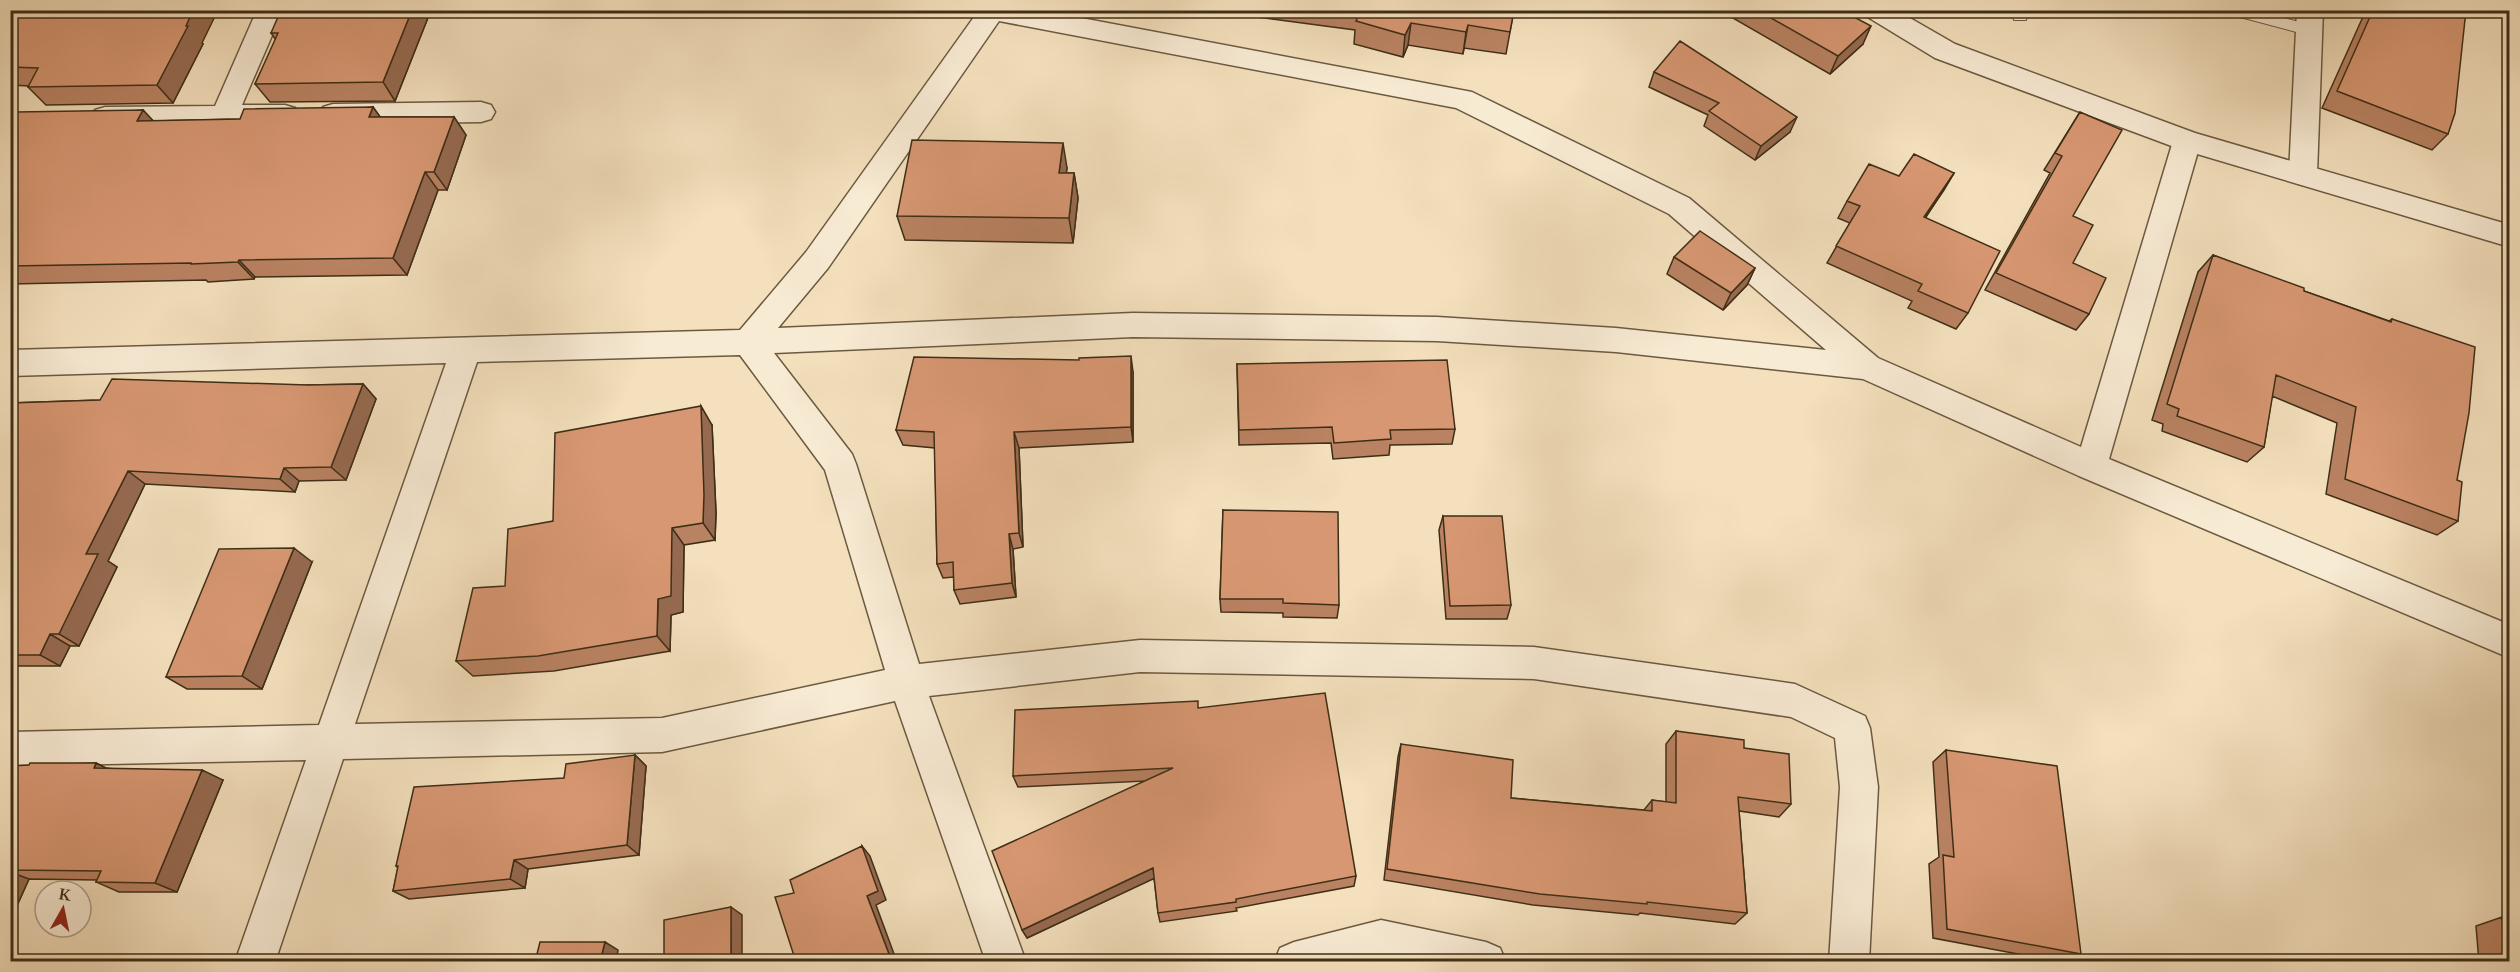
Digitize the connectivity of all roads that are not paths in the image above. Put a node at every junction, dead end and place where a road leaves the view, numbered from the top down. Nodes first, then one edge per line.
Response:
1 (270, 10) edge
2 (1875, 10) edge
3 (2234, 10) edge
4 (993, 11) edge
5 (2310, 21) edge
6 (482, 112) dead end
7 (224, 116) junction
8 (82, 117) edge
9 (2187, 141) junction
10 (2303, 174) junction
11 (2510, 236) edge
12 (748, 342) junction
13 (466, 350) junction
14 (10, 363) edge
15 (1867, 367) junction
16 (2091, 466) junction
17 (2510, 642) edge
18 (906, 681) junction
19 (330, 742) junction
20 (10, 749) edge
21 (255, 962) edge
22 (1005, 962) edge
23 (1294, 962) edge
24 (1486, 962) edge
25 (1849, 962) edge

1 - 7 street
2 - 9 street
3 - 5 lane
4 - 12 street
4 - 15 street
5 - 10 street
6 - 7 street
7 - 8 street
9 - 10 street
9 - 16 street
10 - 11 street
12 - 13 street
12 - 15 street
12 - 18 street
13 - 14 street
13 - 19 street
15 - 16 street
16 - 17 street
18 - 19 street
18 - 22 street
18 - 25 street
19 - 20 street
19 - 21 street
23 - 24 street

